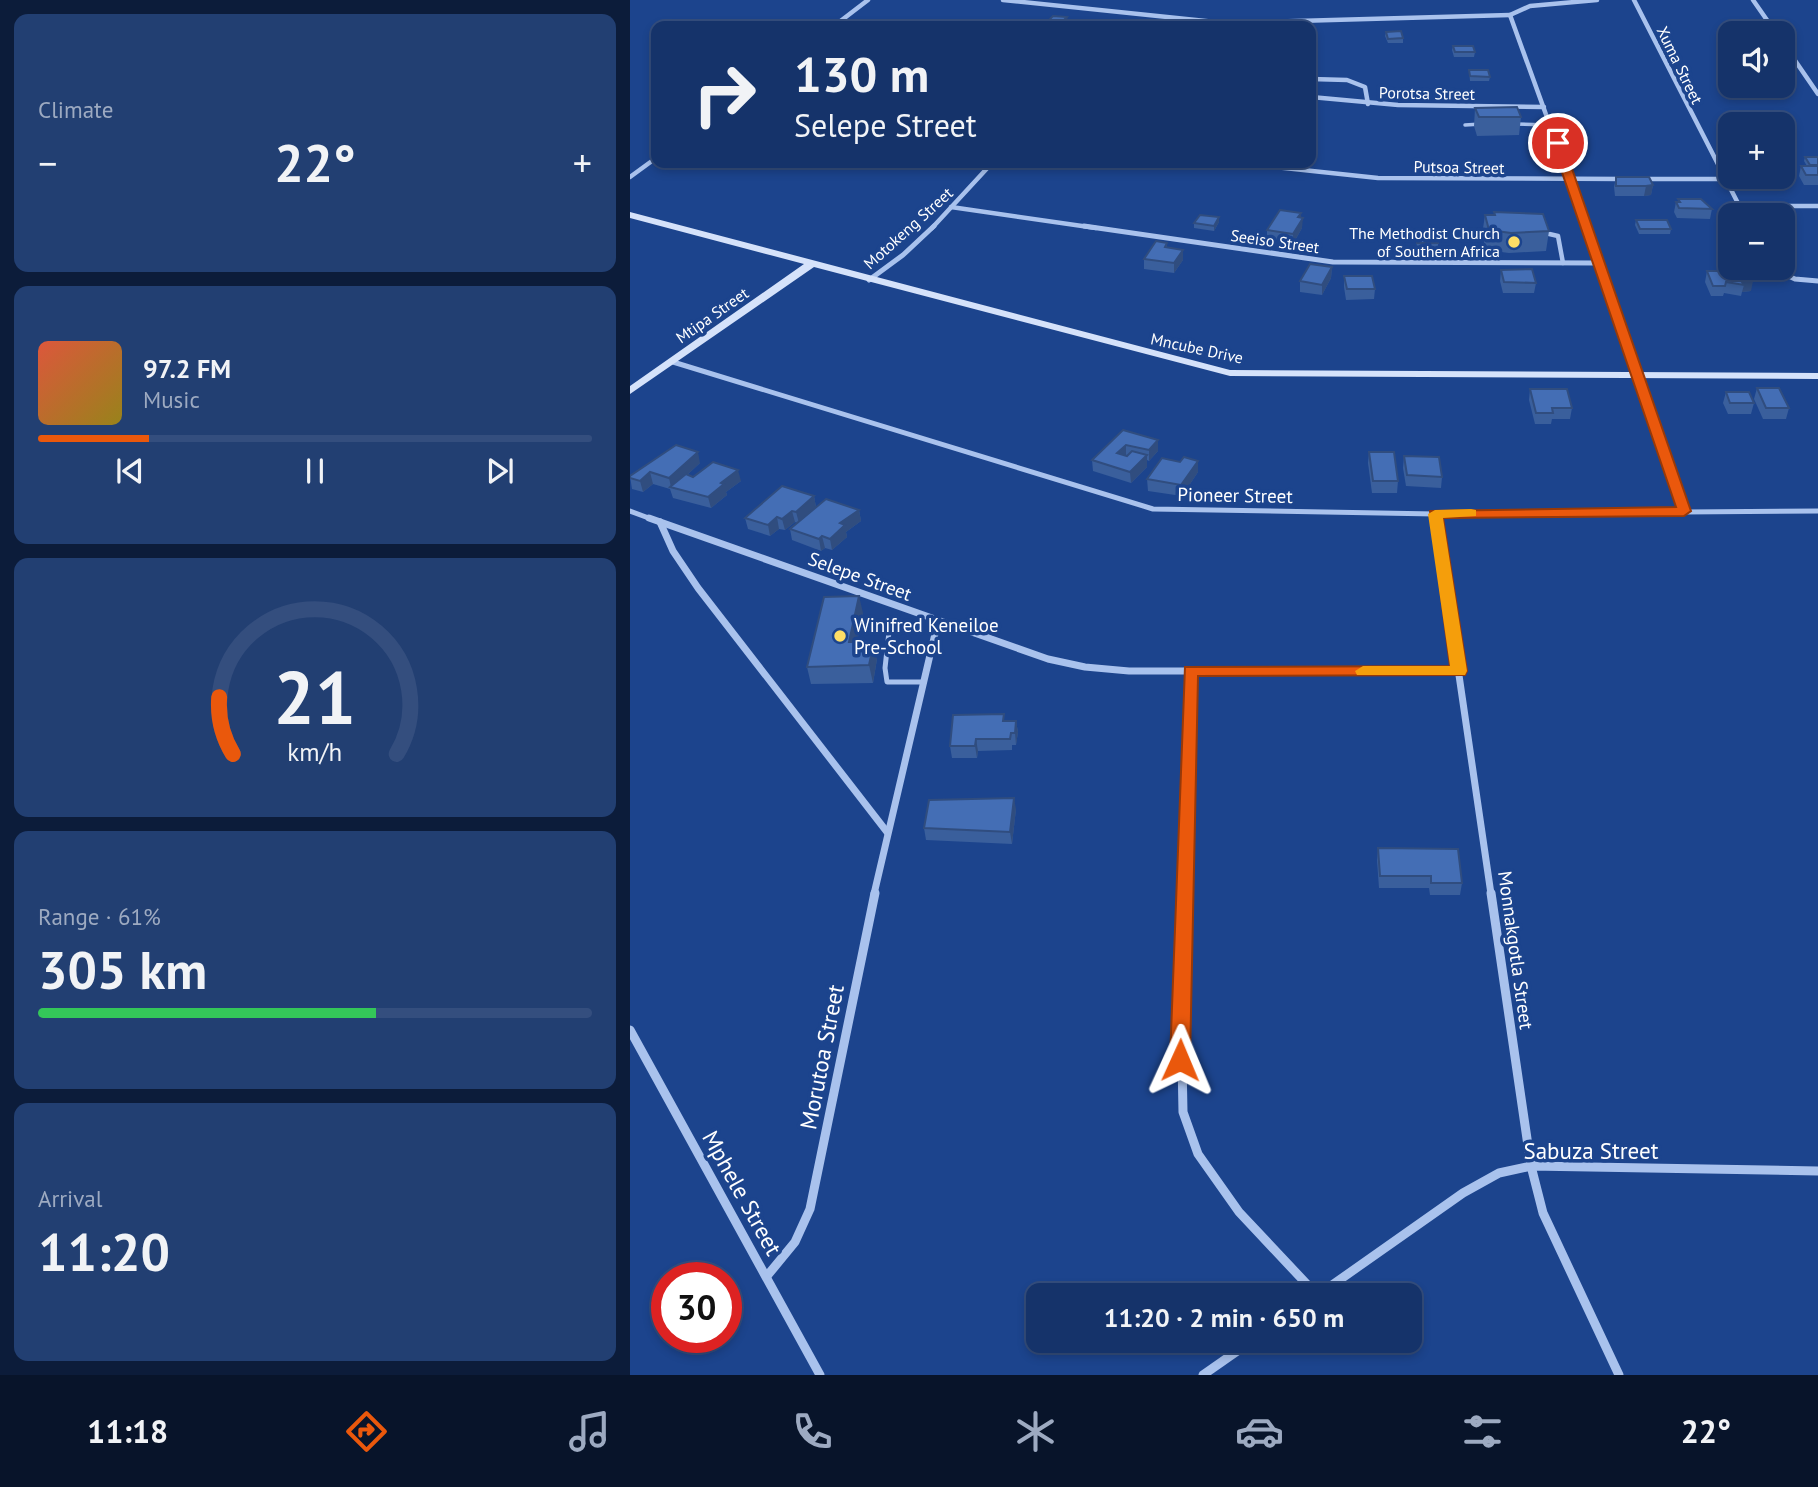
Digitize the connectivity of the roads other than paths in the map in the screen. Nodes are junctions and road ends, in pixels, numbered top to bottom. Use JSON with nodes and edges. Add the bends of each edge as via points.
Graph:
{"nodes":[{"id":1,"x":868,"y":0,"type":"edge"},
{"id":2,"x":1003,"y":0,"type":"edge"},
{"id":3,"x":1597,"y":0,"type":"edge"},
{"id":4,"x":1634,"y":0,"type":"edge"},
{"id":5,"x":1754,"y":0,"type":"edge"},
{"id":6,"x":1510,"y":15,"type":"junction"},
{"id":7,"x":841,"y":21,"type":"edge"},
{"id":8,"x":1206,"y":21,"type":"edge"},
{"id":9,"x":1296,"y":21,"type":"edge"},
{"id":10,"x":1768,"y":21,"type":"edge"},
{"id":11,"x":1795,"y":61,"type":"edge"},
{"id":12,"x":1316,"y":79,"type":"edge"},
{"id":13,"x":1811,"y":84,"type":"junction"},
{"id":14,"x":1818,"y":84,"type":"edge"},
{"id":15,"x":1818,"y":94,"type":"edge"},
{"id":16,"x":1316,"y":98,"type":"edge"},
{"id":17,"x":1368,"y":104,"type":"junction"},
{"id":18,"x":1544,"y":107,"type":"junction"},
{"id":19,"x":1490,"y":124,"type":"edge"},
{"id":20,"x":1503,"y":124,"type":"edge"},
{"id":21,"x":1465,"y":125,"type":"dead end"},
{"id":22,"x":1550,"y":125,"type":"junction"},
{"id":23,"x":651,"y":162,"type":"edge"},
{"id":24,"x":987,"y":168,"type":"edge"},
{"id":25,"x":1285,"y":168,"type":"edge"},
{"id":26,"x":1718,"y":169,"type":"edge"},
{"id":27,"x":630,"y":177,"type":"edge"},
{"id":28,"x":1572,"y":179,"type":"junction"},
{"id":29,"x":1627,"y":179,"type":"edge"},
{"id":30,"x":1640,"y":179,"type":"edge"},
{"id":31,"x":1718,"y":179,"type":"edge"},
{"id":32,"x":1795,"y":206,"type":"edge"},
{"id":33,"x":1818,"y":206,"type":"edge"},
{"id":34,"x":951,"y":207,"type":"junction"},
{"id":35,"x":630,"y":215,"type":"edge"},
{"id":36,"x":1545,"y":233,"type":"edge"},
{"id":37,"x":1563,"y":263,"type":"junction"},
{"id":38,"x":1598,"y":263,"type":"junction"},
{"id":39,"x":811,"y":264,"type":"junction"},
{"id":40,"x":1795,"y":279,"type":"edge"},
{"id":41,"x":868,"y":280,"type":"junction"},
{"id":42,"x":1817,"y":281,"type":"edge"},
{"id":43,"x":673,"y":362,"type":"junction"},
{"id":44,"x":1635,"y":375,"type":"junction"},
{"id":45,"x":1818,"y":376,"type":"edge"},
{"id":46,"x":630,"y":391,"type":"edge"},
{"id":47,"x":630,"y":511,"type":"edge"},
{"id":48,"x":1684,"y":511,"type":"junction"},
{"id":49,"x":1818,"y":512,"type":"edge"},
{"id":50,"x":1435,"y":514,"type":"junction"},
{"id":51,"x":660,"y":522,"type":"junction"},
{"id":52,"x":938,"y":621,"type":"junction"},
{"id":53,"x":889,"y":632,"type":"dead end"},
{"id":54,"x":1190,"y":670,"type":"junction"},
{"id":55,"x":1459,"y":671,"type":"junction"},
{"id":56,"x":923,"y":682,"type":"junction"},
{"id":57,"x":887,"y":832,"type":"junction"},
{"id":58,"x":630,"y":1030,"type":"edge"},
{"id":59,"x":1531,"y":1166,"type":"junction"},
{"id":60,"x":1818,"y":1171,"type":"edge"},
{"id":61,"x":767,"y":1276,"type":"junction"},
{"id":62,"x":1306,"y":1283,"type":"edge"},
{"id":63,"x":1334,"y":1283,"type":"edge"},
{"id":64,"x":1234,"y":1353,"type":"edge"},
{"id":65,"x":820,"y":1375,"type":"edge"},
{"id":66,"x":1203,"y":1375,"type":"edge"},
{"id":67,"x":1619,"y":1375,"type":"edge"}],
"edges":[{"from":1,"to":7,"type":"street"},
{"from":2,"to":8,"type":"street"},
{"from":3,"to":6,"type":"street","via":[[1530,6]]},
{"from":4,"to":26,"type":"street","name":"Xuma Street"},
{"from":5,"to":10,"type":"street"},
{"from":6,"to":9,"type":"street"},
{"from":6,"to":18,"type":"street"},
{"from":11,"to":13,"type":"street"},
{"from":12,"to":17,"type":"street","via":[[1356,82],[1365,87]]},
{"from":13,"to":14,"type":"street"},
{"from":13,"to":15,"type":"street"},
{"from":16,"to":17,"type":"street","name":"Porotsa Street"},
{"from":17,"to":18,"type":"street","name":"Porotsa Street"},
{"from":18,"to":22,"type":"street"},
{"from":19,"to":21,"type":"lane"},
{"from":20,"to":22,"type":"lane"},
{"from":22,"to":28,"type":"street"},
{"from":23,"to":27,"type":"street"},
{"from":24,"to":34,"type":"street","name":"Motokeng Street"},
{"from":25,"to":28,"type":"street","name":"Putsoa Street","via":[[1378,178]]},
{"from":28,"to":29,"type":"street","name":"Putsoa Street"},
{"from":28,"to":38,"type":"street"},
{"from":30,"to":31,"type":"street"},
{"from":32,"to":33,"type":"street"},
{"from":34,"to":37,"type":"street","name":"Seeiso Street","via":[[1333,262]]},
{"from":34,"to":41,"type":"street","name":"Motokeng Street"},
{"from":35,"to":39,"type":"street","name":"Mncube Drive"},
{"from":36,"to":37,"type":"lane","via":[[1558,236]]},
{"from":37,"to":38,"type":"street","name":"Seeiso Street"},
{"from":38,"to":44,"type":"street"},
{"from":39,"to":41,"type":"street","name":"Mncube Drive"},
{"from":39,"to":43,"type":"street","name":"Mtipa Street"},
{"from":40,"to":42,"type":"street"},
{"from":41,"to":44,"type":"street","name":"Mncube Drive","via":[[1230,373]]},
{"from":43,"to":46,"type":"street","name":"Mtipa Street"},
{"from":43,"to":50,"type":"street","name":"Pioneer Street","via":[[1153,509]]},
{"from":44,"to":45,"type":"street","name":"Mncube Drive"},
{"from":44,"to":48,"type":"street"},
{"from":47,"to":51,"type":"street","name":"Selepe Street"},
{"from":48,"to":49,"type":"street","name":"Pioneer Street"},
{"from":48,"to":50,"type":"street","name":"Pioneer Street"},
{"from":50,"to":55,"type":"street","name":"Monnakgotla Street"},
{"from":51,"to":52,"type":"street","name":"Selepe Street"},
{"from":51,"to":57,"type":"street","via":[[698,588]]},
{"from":52,"to":54,"type":"street","name":"Selepe Street","via":[[1085,667]]},
{"from":52,"to":56,"type":"street","name":"Morutoa Street"},
{"from":53,"to":56,"type":"lane","via":[[887,682]]},
{"from":54,"to":55,"type":"street","name":"Selepe Street"},
{"from":54,"to":62,"type":"street","via":[[1183,1112],[1198,1154],[1239,1212]]},
{"from":55,"to":59,"type":"street","name":"Monnakgotla Street"},
{"from":56,"to":57,"type":"street","name":"Morutoa Street"},
{"from":57,"to":61,"type":"street","name":"Morutoa Street","via":[[810,1209],[795,1242]]},
{"from":58,"to":61,"type":"street","name":"Mphele Street"},
{"from":59,"to":60,"type":"street","name":"Sabuza Street"},
{"from":59,"to":63,"type":"street","name":"Sabuza Street","via":[[1499,1173],[1463,1193]]},
{"from":59,"to":67,"type":"street","name":"Monnakgotla Street","via":[[1543,1213]]},
{"from":61,"to":65,"type":"street","name":"Mphele Street"},
{"from":64,"to":66,"type":"street"}]}
